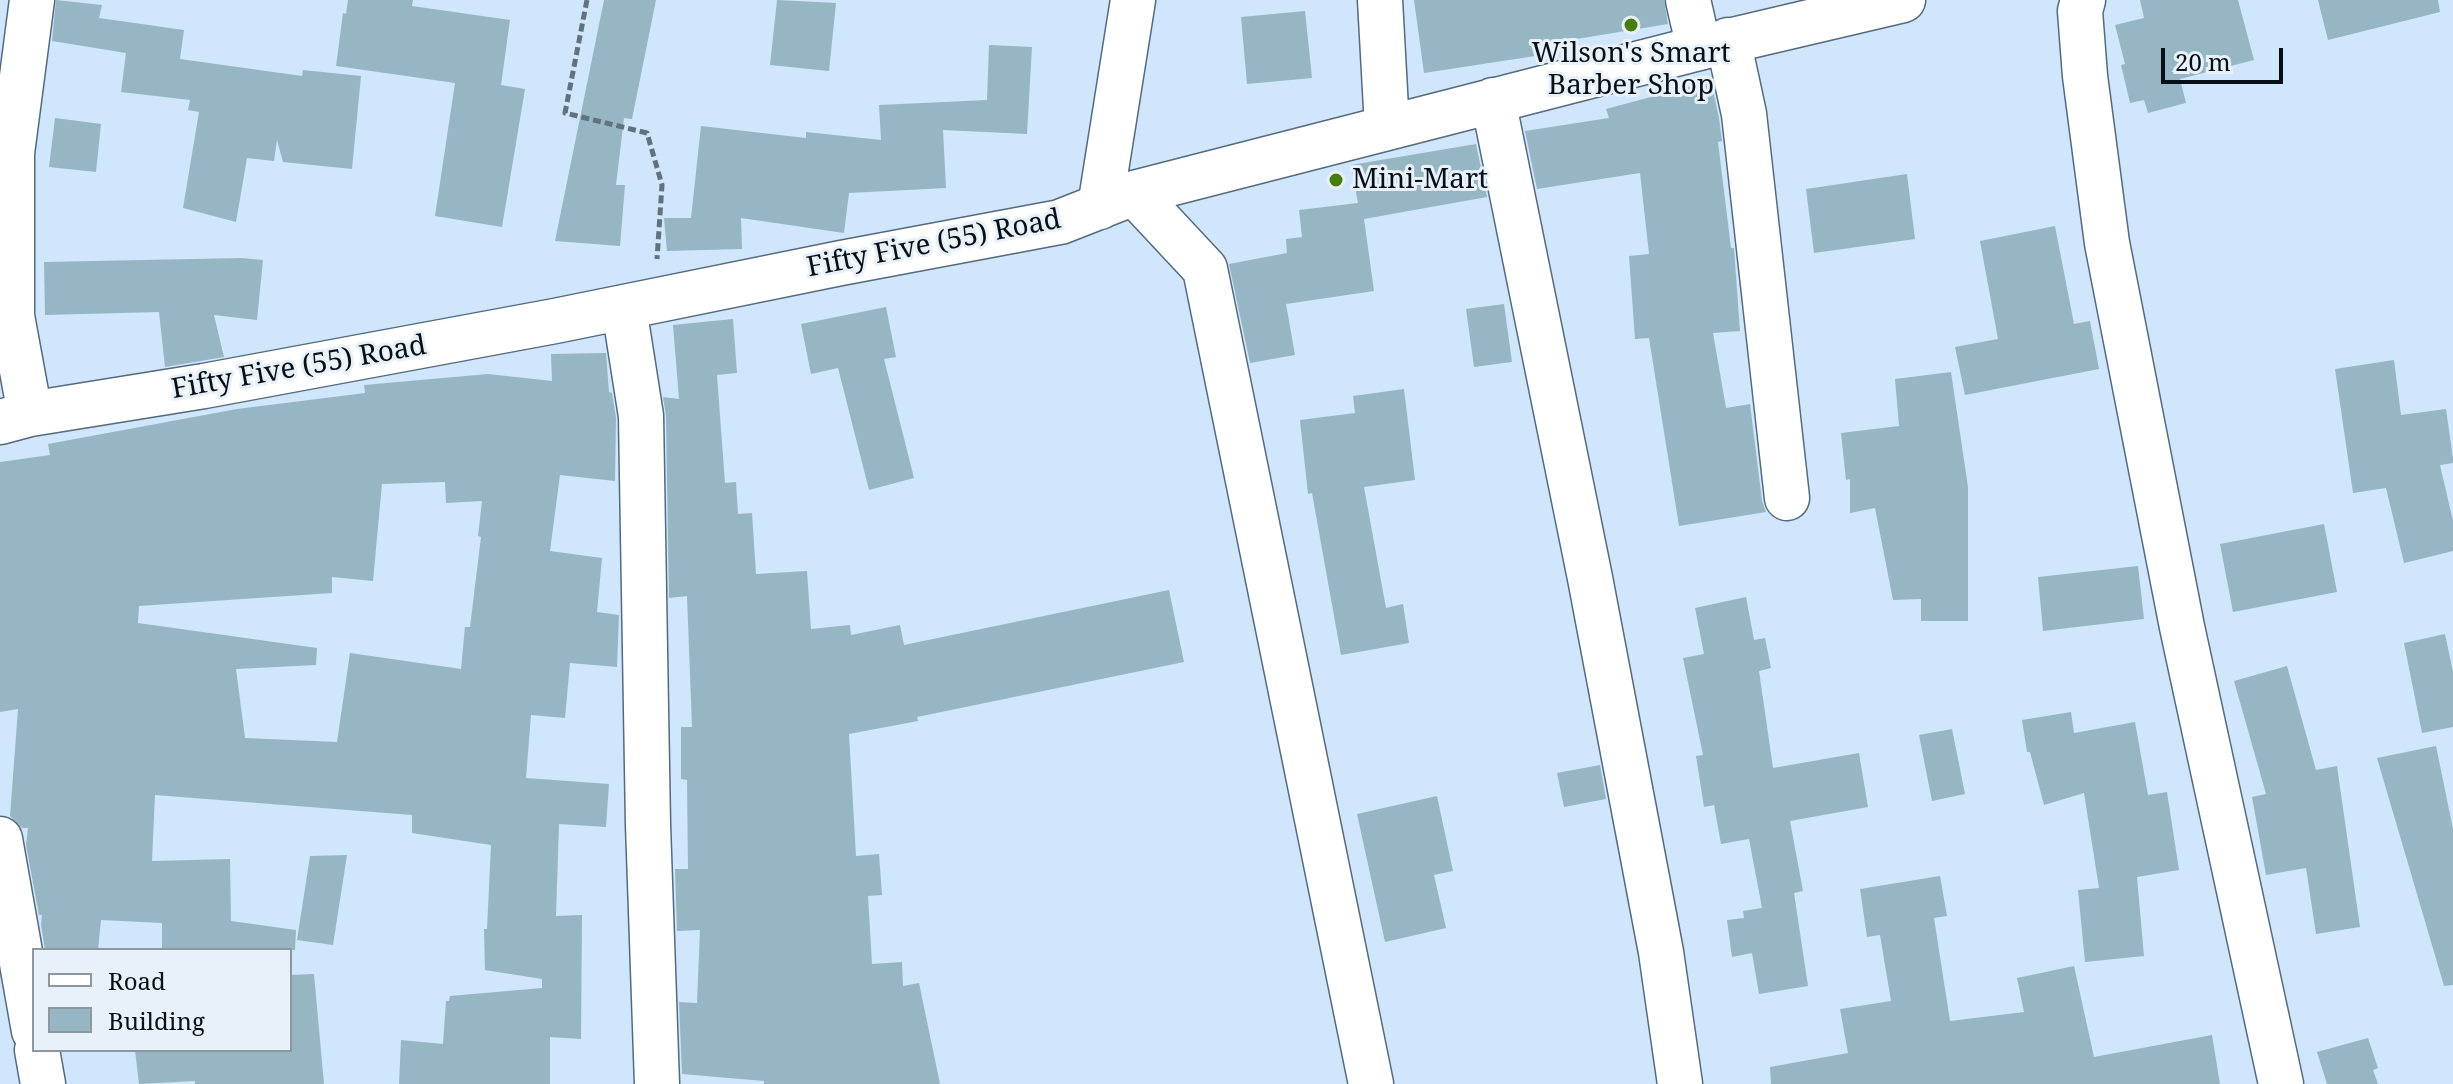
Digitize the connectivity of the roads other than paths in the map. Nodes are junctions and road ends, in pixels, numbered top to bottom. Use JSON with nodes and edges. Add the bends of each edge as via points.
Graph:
{"nodes":[{"id":1,"x":32,"y":0,"type":"edge"},
{"id":2,"x":1133,"y":0,"type":"edge"},
{"id":3,"x":1380,"y":0,"type":"edge"},
{"id":4,"x":1688,"y":0,"type":"edge"},
{"id":5,"x":1903,"y":0,"type":"edge"},
{"id":6,"x":2083,"y":0,"type":"edge"},
{"id":7,"x":1714,"y":44,"type":"junction"},
{"id":8,"x":1493,"y":100,"type":"junction"},
{"id":9,"x":1387,"y":127,"type":"junction"},
{"id":10,"x":1117,"y":200,"type":"junction"},
{"id":11,"x":639,"y":304,"type":"junction"},
{"id":12,"x":15,"y":418,"type":"edge"},
{"id":13,"x":1787,"y":498,"type":"dead end"},
{"id":14,"x":0,"y":839,"type":"edge"},
{"id":15,"x":32,"y":1020,"type":"edge"},
{"id":16,"x":37,"y":1052,"type":"edge"},
{"id":17,"x":43,"y":1084,"type":"edge"},
{"id":18,"x":657,"y":1084,"type":"edge"},
{"id":19,"x":1371,"y":1084,"type":"edge"},
{"id":20,"x":1680,"y":1084,"type":"edge"},
{"id":21,"x":2281,"y":1084,"type":"edge"}],
"edges":[{"from":1,"to":12,"type":"street","via":[[12,153]]},
{"from":2,"to":10,"type":"street"},
{"from":3,"to":9,"type":"street"},
{"from":4,"to":7,"type":"street"},
{"from":5,"to":7,"type":"street","name":"Fifty Five (55) Road"},
{"from":6,"to":21,"type":"street","via":[[2085,76],[2107,243],[2178,612]]},
{"from":7,"to":8,"type":"street","name":"Fifty Five (55) Road"},
{"from":7,"to":13,"type":"street","via":[[1748,145]]},
{"from":8,"to":9,"type":"street","name":"Fifty Five (55) Road"},
{"from":8,"to":20,"type":"street","via":[[1590,578],[1661,952]]},
{"from":9,"to":10,"type":"street","name":"Fifty Five (55) Road"},
{"from":10,"to":11,"type":"street","name":"Fifty Five (55) Road","via":[[1060,222]]},
{"from":10,"to":19,"type":"street","via":[[1205,269]]},
{"from":11,"to":12,"type":"street","name":"Fifty Five (55) Road"},
{"from":11,"to":18,"type":"street"},
{"from":14,"to":15,"type":"street"},
{"from":16,"to":17,"type":"street"}]}
